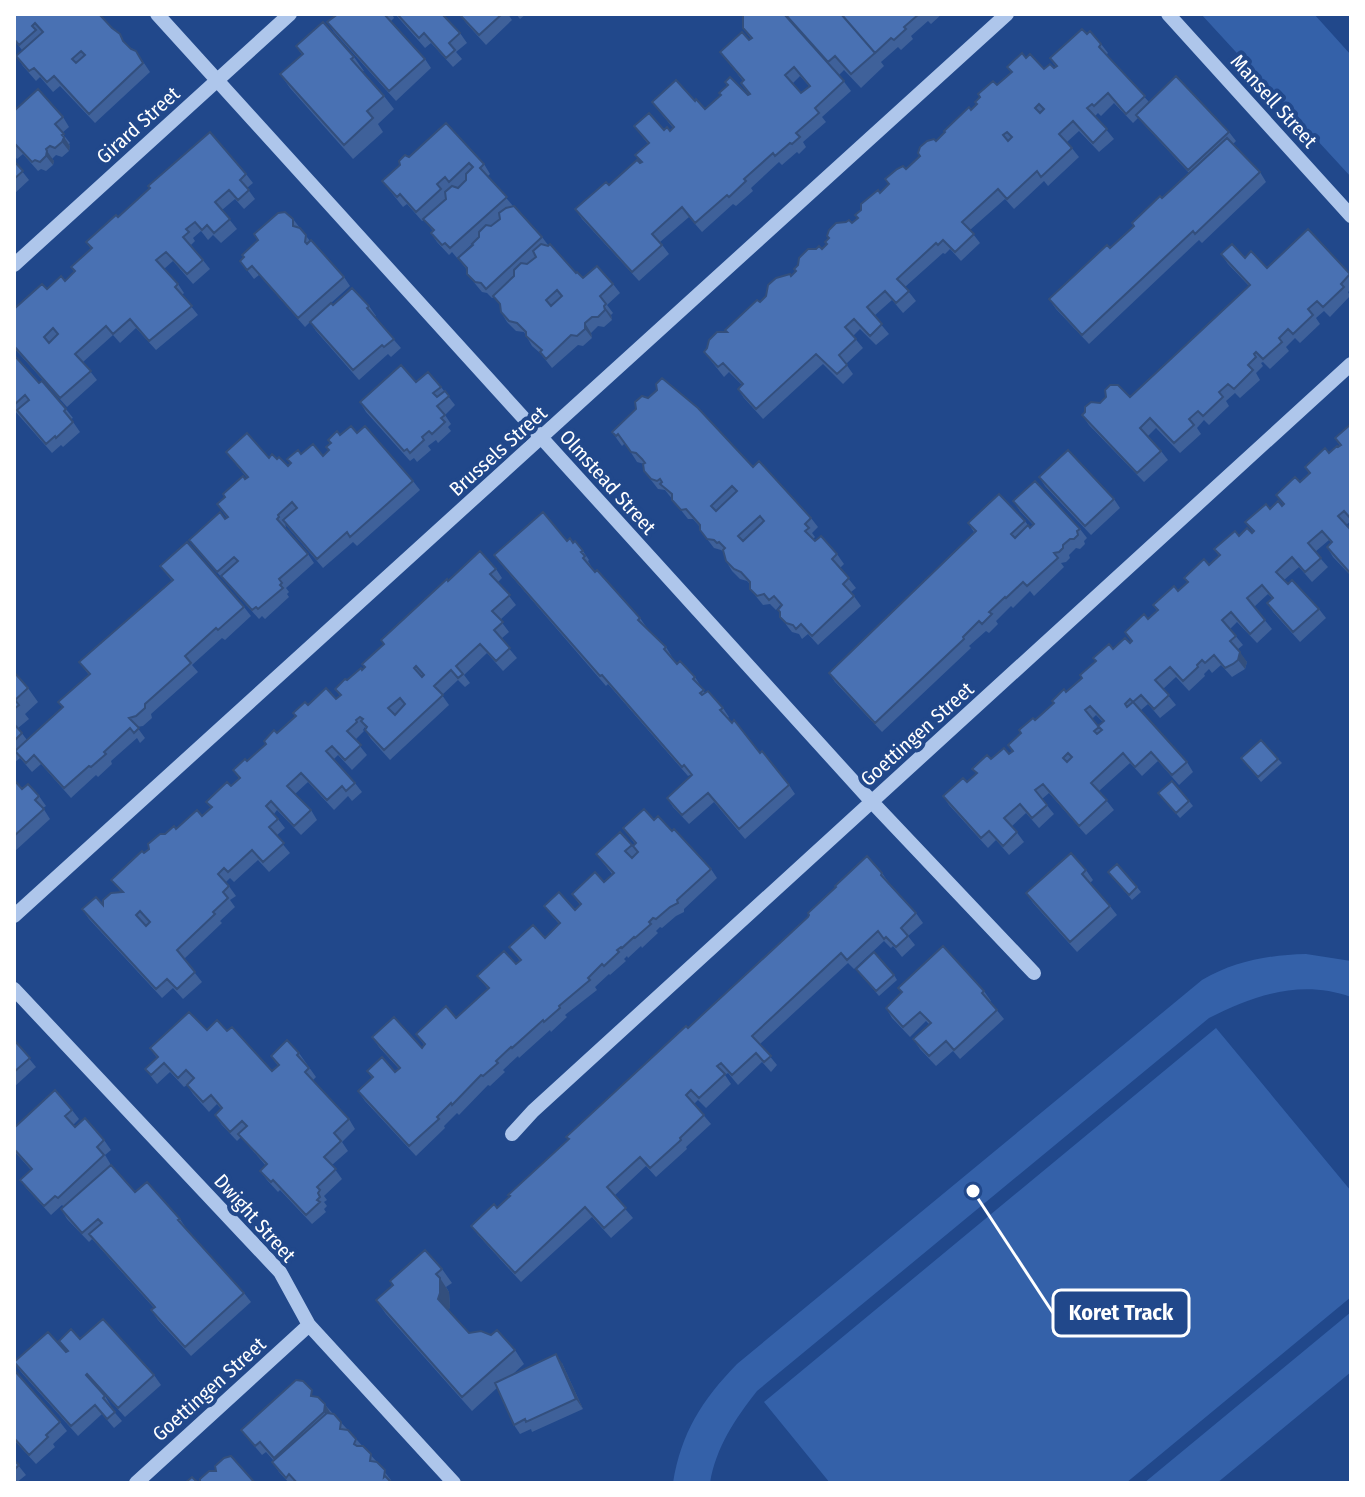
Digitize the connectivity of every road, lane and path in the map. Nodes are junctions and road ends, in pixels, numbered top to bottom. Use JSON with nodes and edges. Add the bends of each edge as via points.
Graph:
{"nodes":[{"id":1,"x":157,"y":14,"type":"edge"},
{"id":2,"x":290,"y":14,"type":"edge"},
{"id":3,"x":1007,"y":14,"type":"edge"},
{"id":4,"x":1168,"y":14,"type":"edge"},
{"id":5,"x":217,"y":80,"type":"junction"},
{"id":6,"x":1351,"y":216,"type":"edge"},
{"id":7,"x":14,"y":265,"type":"edge"},
{"id":8,"x":1351,"y":364,"type":"edge"},
{"id":9,"x":541,"y":439,"type":"junction"},
{"id":10,"x":872,"y":802,"type":"junction"},
{"id":11,"x":14,"y":916,"type":"edge"},
{"id":12,"x":1034,"y":973,"type":"dead end"},
{"id":13,"x":14,"y":989,"type":"edge"},
{"id":14,"x":512,"y":1134,"type":"dead end"},
{"id":15,"x":309,"y":1325,"type":"junction"},
{"id":16,"x":136,"y":1483,"type":"edge"},
{"id":17,"x":454,"y":1483,"type":"edge"}],
"edges":[{"from":1,"to":5,"type":"street","name":"Olmstead Street"},
{"from":2,"to":5,"type":"street","name":"Girard Street"},
{"from":3,"to":9,"type":"street","name":"Brussels Street"},
{"from":4,"to":6,"type":"street","name":"Mansell Street"},
{"from":5,"to":7,"type":"street","name":"Girard Street"},
{"from":5,"to":9,"type":"street","name":"Olmstead Street"},
{"from":8,"to":10,"type":"street","name":"Goettingen Street"},
{"from":9,"to":10,"type":"street","name":"Olmstead Street"},
{"from":9,"to":11,"type":"street","name":"Brussels Street"},
{"from":10,"to":12,"type":"street","name":"Olmstead Street"},
{"from":10,"to":14,"type":"street","name":"Goettingen Street"},
{"from":13,"to":15,"type":"street","name":"Dwight Street","via":[[280,1272]]},
{"from":15,"to":16,"type":"street","name":"Goettingen Street"},
{"from":15,"to":17,"type":"street","name":"Dwight Street"}]}
